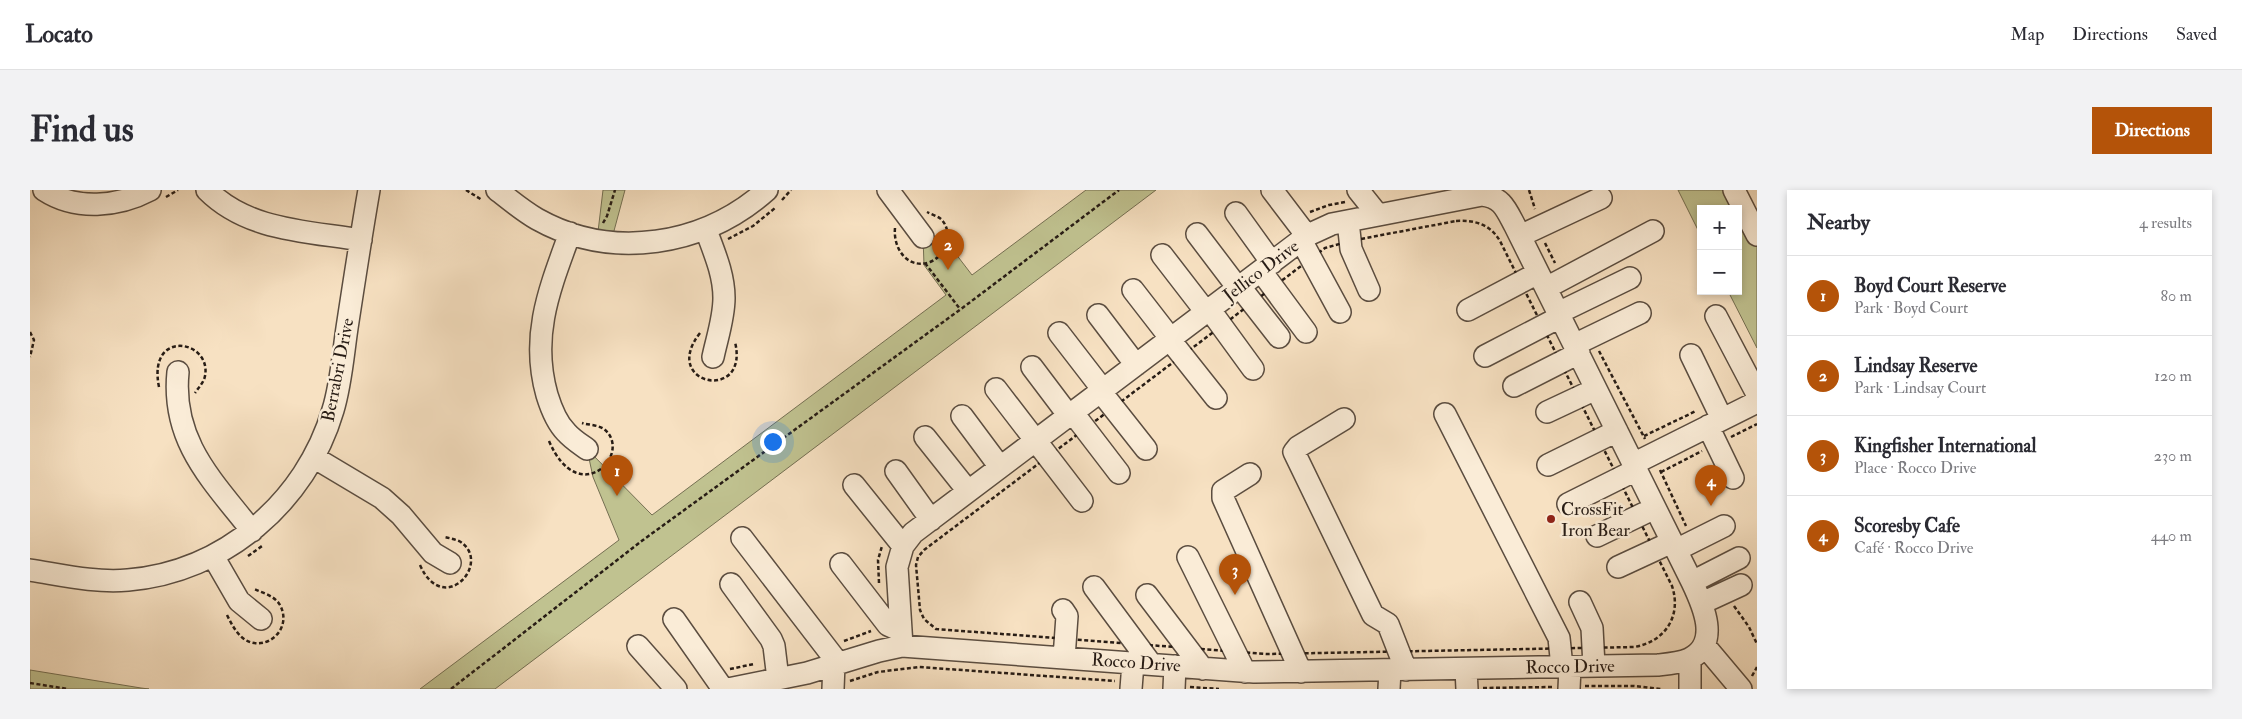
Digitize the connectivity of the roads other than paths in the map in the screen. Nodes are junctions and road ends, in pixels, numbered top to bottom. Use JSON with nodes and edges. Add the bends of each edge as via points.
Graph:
{"nodes":[{"id":1,"x":44,"y":190,"type":"edge"},
{"id":2,"x":150,"y":190,"type":"edge"},
{"id":3,"x":207,"y":190,"type":"edge"},
{"id":4,"x":369,"y":190,"type":"edge"},
{"id":5,"x":497,"y":190,"type":"edge"},
{"id":6,"x":767,"y":190,"type":"edge"},
{"id":7,"x":888,"y":190,"type":"edge"},
{"id":8,"x":1272,"y":190,"type":"edge"},
{"id":9,"x":1358,"y":190,"type":"edge"},
{"id":10,"x":1734,"y":190,"type":"edge"},
{"id":11,"x":1487,"y":193,"type":"edge"},
{"id":12,"x":1601,"y":198,"type":"dead end"},
{"id":13,"x":1236,"y":213,"type":"dead end"},
{"id":14,"x":1378,"y":215,"type":"junction"},
{"id":15,"x":1348,"y":221,"type":"junction"},
{"id":16,"x":706,"y":230,"type":"junction"},
{"id":17,"x":1653,"y":231,"type":"dead end"},
{"id":18,"x":570,"y":234,"type":"junction"},
{"id":19,"x":1197,"y":234,"type":"dead end"},
{"id":20,"x":1757,"y":235,"type":"edge"},
{"id":21,"x":923,"y":236,"type":"dead end"},
{"id":22,"x":1520,"y":236,"type":"junction"},
{"id":23,"x":1304,"y":238,"type":"junction"},
{"id":24,"x":361,"y":240,"type":"junction"},
{"id":25,"x":1162,"y":255,"type":"dead end"},
{"id":26,"x":1267,"y":267,"type":"junction"},
{"id":27,"x":1630,"y":278,"type":"dead end"},
{"id":28,"x":1542,"y":280,"type":"junction"},
{"id":29,"x":1239,"y":288,"type":"junction"},
{"id":30,"x":1133,"y":290,"type":"dead end"},
{"id":31,"x":1369,"y":290,"type":"dead end"},
{"id":32,"x":1468,"y":310,"type":"dead end"},
{"id":33,"x":1208,"y":311,"type":"junction"},
{"id":34,"x":1340,"y":312,"type":"dead end"},
{"id":35,"x":1640,"y":313,"type":"dead end"},
{"id":36,"x":1098,"y":315,"type":"dead end"},
{"id":37,"x":1559,"y":315,"type":"junction"},
{"id":38,"x":1716,"y":316,"type":"dead end"},
{"id":39,"x":1306,"y":332,"type":"dead end"},
{"id":40,"x":1059,"y":333,"type":"dead end"},
{"id":41,"x":1279,"y":337,"type":"dead end"},
{"id":42,"x":1170,"y":339,"type":"junction"},
{"id":43,"x":1576,"y":349,"type":"junction"},
{"id":44,"x":1690,"y":354,"type":"dead end"},
{"id":45,"x":1485,"y":356,"type":"dead end"},
{"id":46,"x":713,"y":357,"type":"dead end"},
{"id":47,"x":1136,"y":365,"type":"junction"},
{"id":48,"x":1032,"y":367,"type":"dead end"},
{"id":49,"x":1253,"y":369,"type":"dead end"},
{"id":50,"x":178,"y":372,"type":"dead end"},
{"id":51,"x":1514,"y":386,"type":"dead end"},
{"id":52,"x":996,"y":389,"type":"dead end"},
{"id":53,"x":1596,"y":389,"type":"junction"},
{"id":54,"x":1102,"y":391,"type":"junction"},
{"id":55,"x":1757,"y":394,"type":"edge"},
{"id":56,"x":1216,"y":398,"type":"dead end"},
{"id":57,"x":1757,"y":402,"type":"edge"},
{"id":58,"x":1547,"y":412,"type":"dead end"},
{"id":59,"x":1445,"y":414,"type":"dead end"},
{"id":60,"x":1071,"y":415,"type":"junction"},
{"id":61,"x":962,"y":416,"type":"dead end"},
{"id":62,"x":1344,"y":419,"type":"dead end"},
{"id":63,"x":1715,"y":423,"type":"junction"},
{"id":64,"x":1617,"y":431,"type":"junction"},
{"id":65,"x":925,"y":437,"type":"dead end"},
{"id":66,"x":1036,"y":441,"type":"junction"},
{"id":67,"x":587,"y":449,"type":"dead end"},
{"id":68,"x":1146,"y":449,"type":"dead end"},
{"id":69,"x":314,"y":458,"type":"junction"},
{"id":70,"x":1548,"y":465,"type":"dead end"},
{"id":71,"x":1635,"y":466,"type":"junction"},
{"id":72,"x":1000,"y":467,"type":"junction"},
{"id":73,"x":896,"y":471,"type":"dead end"},
{"id":74,"x":1119,"y":473,"type":"dead end"},
{"id":75,"x":1250,"y":474,"type":"dead end"},
{"id":76,"x":1734,"y":478,"type":"dead end"},
{"id":77,"x":854,"y":485,"type":"dead end"},
{"id":78,"x":968,"y":491,"type":"junction"},
{"id":79,"x":1082,"y":501,"type":"dead end"},
{"id":80,"x":1568,"y":504,"type":"dead end"},
{"id":81,"x":1656,"y":508,"type":"junction"},
{"id":82,"x":931,"y":520,"type":"junction"},
{"id":83,"x":1724,"y":526,"type":"dead end"},
{"id":84,"x":252,"y":531,"type":"junction"},
{"id":85,"x":1597,"y":536,"type":"dead end"},
{"id":86,"x":742,"y":538,"type":"dead end"},
{"id":87,"x":903,"y":546,"type":"junction"},
{"id":88,"x":1674,"y":546,"type":"junction"},
{"id":89,"x":212,"y":556,"type":"junction"},
{"id":90,"x":1188,"y":557,"type":"dead end"},
{"id":91,"x":1740,"y":558,"type":"dead end"},
{"id":92,"x":450,"y":563,"type":"dead end"},
{"id":93,"x":841,"y":564,"type":"dead end"},
{"id":94,"x":1618,"y":566,"type":"dead end"},
{"id":95,"x":30,"y":570,"type":"edge"},
{"id":96,"x":1692,"y":582,"type":"junction"},
{"id":97,"x":731,"y":584,"type":"dead end"},
{"id":98,"x":1741,"y":585,"type":"dead end"},
{"id":99,"x":1094,"y":587,"type":"dead end"},
{"id":100,"x":1147,"y":595,"type":"dead end"},
{"id":101,"x":1580,"y":602,"type":"dead end"},
{"id":102,"x":1702,"y":603,"type":"junction"},
{"id":103,"x":1063,"y":610,"type":"dead end"},
{"id":104,"x":260,"y":618,"type":"dead end"},
{"id":105,"x":674,"y":619,"type":"dead end"},
{"id":106,"x":901,"y":639,"type":"junction"},
{"id":107,"x":638,"y":646,"type":"dead end"},
{"id":108,"x":1697,"y":652,"type":"junction"},
{"id":109,"x":1064,"y":658,"type":"junction"},
{"id":110,"x":836,"y":663,"type":"junction"},
{"id":111,"x":1594,"y":666,"type":"junction"},
{"id":112,"x":1566,"y":667,"type":"junction"},
{"id":113,"x":1203,"y":668,"type":"junction"},
{"id":114,"x":1246,"y":672,"type":"junction"},
{"id":115,"x":1301,"y":672,"type":"junction"},
{"id":116,"x":1137,"y":675,"type":"edge"},
{"id":117,"x":1395,"y":676,"type":"edge"},
{"id":118,"x":1467,"y":679,"type":"edge"},
{"id":119,"x":1174,"y":680,"type":"edge"},
{"id":120,"x":769,"y":683,"type":"edge"},
{"id":121,"x":833,"y":688,"type":"edge"},
{"id":122,"x":676,"y":689,"type":"edge"},
{"id":123,"x":723,"y":689,"type":"edge"},
{"id":124,"x":728,"y":689,"type":"edge"},
{"id":125,"x":1569,"y":689,"type":"edge"},
{"id":126,"x":1690,"y":689,"type":"edge"},
{"id":127,"x":1741,"y":689,"type":"edge"}],
"edges":[{"from":1,"to":2,"type":"street","via":[[69,200],[97,204],[125,201]]},
{"from":3,"to":24,"type":"street","via":[[226,207],[255,221]]},
{"from":4,"to":24,"type":"street","name":"Berrabri Drive"},
{"from":5,"to":18,"type":"street","via":[[536,218]]},
{"from":6,"to":16,"type":"street","via":[[739,212]]},
{"from":7,"to":21,"type":"street"},
{"from":8,"to":23,"type":"street"},
{"from":9,"to":14,"type":"street"},
{"from":10,"to":20,"type":"street"},
{"from":11,"to":14,"type":"street","name":"Jellico Drive"},
{"from":11,"to":22,"type":"street","name":"Jellico Drive","via":[[1506,210]]},
{"from":12,"to":22,"type":"street"},
{"from":13,"to":26,"type":"street"},
{"from":14,"to":15,"type":"street","name":"Jellico Drive"},
{"from":15,"to":23,"type":"street","name":"Jellico Drive"},
{"from":15,"to":31,"type":"street","via":[[1351,249]]},
{"from":16,"to":18,"type":"street","via":[[675,239],[635,243],[607,242]]},
{"from":16,"to":46,"type":"street","via":[[721,271],[724,290]]},
{"from":17,"to":28,"type":"street"},
{"from":18,"to":67,"type":"street","via":[[544,309],[540,336],[542,366],[547,394],[558,422]]},
{"from":19,"to":29,"type":"street"},
{"from":22,"to":28,"type":"street","name":"Jellico Drive"},
{"from":23,"to":26,"type":"street","name":"Jellico Drive"},
{"from":23,"to":34,"type":"street"},
{"from":24,"to":69,"type":"street","name":"Berrabri Drive","via":[[338,393]]},
{"from":25,"to":33,"type":"street"},
{"from":26,"to":29,"type":"street","name":"Jellico Drive"},
{"from":26,"to":39,"type":"street"},
{"from":27,"to":37,"type":"street"},
{"from":28,"to":32,"type":"street"},
{"from":28,"to":37,"type":"street","name":"Jellico Drive"},
{"from":29,"to":33,"type":"street","name":"Jellico Drive"},
{"from":29,"to":41,"type":"street"},
{"from":30,"to":42,"type":"street"},
{"from":33,"to":42,"type":"street","name":"Jellico Drive"},
{"from":33,"to":49,"type":"street"},
{"from":35,"to":43,"type":"street"},
{"from":36,"to":47,"type":"street"},
{"from":37,"to":43,"type":"street","name":"Jellico Drive"},
{"from":37,"to":45,"type":"street"},
{"from":38,"to":55,"type":"street"},
{"from":40,"to":54,"type":"street"},
{"from":42,"to":47,"type":"street","name":"Jellico Drive"},
{"from":42,"to":56,"type":"street"},
{"from":43,"to":51,"type":"street"},
{"from":43,"to":53,"type":"street","name":"Jellico Drive"},
{"from":44,"to":63,"type":"street"},
{"from":47,"to":54,"type":"street","name":"Jellico Drive"},
{"from":48,"to":60,"type":"street"},
{"from":50,"to":84,"type":"street","via":[[178,410],[193,451],[208,476]]},
{"from":52,"to":66,"type":"street"},
{"from":53,"to":58,"type":"street"},
{"from":53,"to":64,"type":"street","name":"Jellico Drive"},
{"from":54,"to":60,"type":"street","name":"Jellico Drive"},
{"from":54,"to":68,"type":"street"},
{"from":57,"to":63,"type":"street"},
{"from":59,"to":112,"type":"street","via":[[1560,638]]},
{"from":60,"to":66,"type":"street","name":"Jellico Drive"},
{"from":60,"to":74,"type":"street"},
{"from":61,"to":72,"type":"street"},
{"from":62,"to":117,"type":"street","via":[[1294,452],[1373,614],[1388,624]]},
{"from":63,"to":71,"type":"street"},
{"from":63,"to":76,"type":"street"},
{"from":64,"to":70,"type":"street"},
{"from":64,"to":71,"type":"street","name":"Jellico Drive"},
{"from":65,"to":78,"type":"street"},
{"from":66,"to":72,"type":"street","name":"Jellico Drive"},
{"from":66,"to":79,"type":"street"},
{"from":69,"to":84,"type":"street","name":"Berrabri Drive","via":[[283,502]]},
{"from":69,"to":92,"type":"street","via":[[375,492],[401,515],[433,553]]},
{"from":71,"to":80,"type":"street"},
{"from":71,"to":81,"type":"street"},
{"from":72,"to":78,"type":"street","name":"Jellico Drive"},
{"from":73,"to":82,"type":"street"},
{"from":75,"to":115,"type":"street","via":[[1223,491],[1223,498]]},
{"from":77,"to":87,"type":"street"},
{"from":78,"to":82,"type":"street","name":"Jellico Drive"},
{"from":81,"to":85,"type":"street"},
{"from":81,"to":88,"type":"street"},
{"from":82,"to":87,"type":"street","name":"Jellico Drive"},
{"from":83,"to":88,"type":"street"},
{"from":84,"to":89,"type":"street","name":"Berrabri Drive"},
{"from":86,"to":110,"type":"street"},
{"from":87,"to":106,"type":"street","via":[[897,567]]},
{"from":88,"to":94,"type":"street"},
{"from":88,"to":96,"type":"street"},
{"from":89,"to":95,"type":"street","name":"Berrabri Drive","via":[[164,574],[126,580]]},
{"from":89,"to":104,"type":"street","via":[[239,601]]},
{"from":90,"to":114,"type":"street"},
{"from":91,"to":96,"type":"street"},
{"from":93,"to":106,"type":"street"},
{"from":96,"to":102,"type":"street"},
{"from":97,"to":120,"type":"street","via":[[774,646]]},
{"from":98,"to":102,"type":"street"},
{"from":99,"to":116,"type":"street"},
{"from":100,"to":113,"type":"street"},
{"from":101,"to":111,"type":"street","via":[[1592,628]]},
{"from":102,"to":108,"type":"street","via":[[1707,622]]},
{"from":103,"to":109,"type":"street","via":[[1067,620]]},
{"from":105,"to":123,"type":"street"},
{"from":106,"to":109,"type":"street","name":"Rocco Drive"},
{"from":106,"to":110,"type":"street","name":"Rocco Drive"},
{"from":107,"to":122,"type":"street"},
{"from":108,"to":111,"type":"street","name":"Rocco Drive","via":[[1658,665]]},
{"from":108,"to":126,"type":"street"},
{"from":108,"to":127,"type":"street"},
{"from":109,"to":116,"type":"street","name":"Rocco Drive"},
{"from":110,"to":120,"type":"street","name":"Rocco Drive"},
{"from":110,"to":121,"type":"street"},
{"from":111,"to":112,"type":"street","name":"Rocco Drive"},
{"from":112,"to":118,"type":"street","name":"Rocco Drive"},
{"from":112,"to":125,"type":"street"},
{"from":113,"to":114,"type":"street","name":"Rocco Drive"},
{"from":113,"to":119,"type":"street","name":"Rocco Drive"},
{"from":114,"to":115,"type":"street","name":"Rocco Drive"},
{"from":115,"to":117,"type":"street","name":"Rocco Drive"},
{"from":116,"to":119,"type":"street","name":"Rocco Drive"},
{"from":117,"to":118,"type":"street","name":"Rocco Drive"},
{"from":120,"to":124,"type":"street","name":"Rocco Drive"}]}
